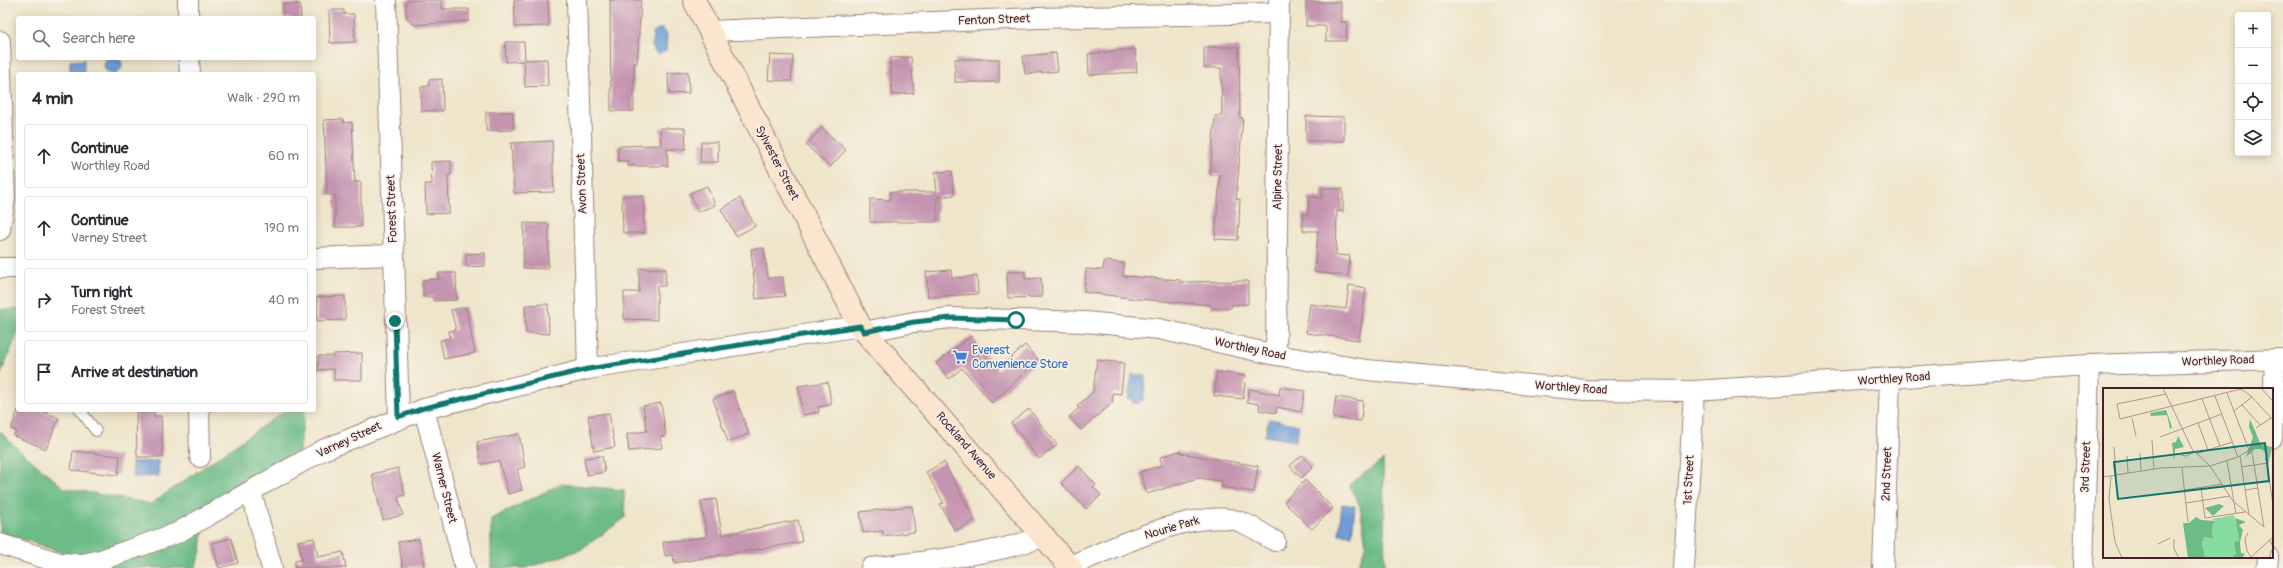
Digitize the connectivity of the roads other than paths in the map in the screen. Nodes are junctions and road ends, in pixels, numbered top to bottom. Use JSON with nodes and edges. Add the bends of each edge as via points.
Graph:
{"nodes":[{"id":1,"x":188,"y":0,"type":"edge"},
{"id":2,"x":386,"y":0,"type":"edge"},
{"id":3,"x":577,"y":0,"type":"edge"},
{"id":4,"x":694,"y":0,"type":"edge"},
{"id":5,"x":1279,"y":6,"type":"edge"},
{"id":6,"x":1038,"y":9,"type":"edge"},
{"id":7,"x":188,"y":16,"type":"edge"},
{"id":8,"x":709,"y":31,"type":"junction"},
{"id":9,"x":0,"y":41,"type":"edge"},
{"id":10,"x":0,"y":56,"type":"edge"},
{"id":11,"x":189,"y":60,"type":"edge"},
{"id":12,"x":190,"y":72,"type":"edge"},
{"id":13,"x":0,"y":230,"type":"edge"},
{"id":14,"x":394,"y":255,"type":"junction"},
{"id":15,"x":316,"y":258,"type":"edge"},
{"id":16,"x":0,"y":268,"type":"edge"},
{"id":17,"x":16,"y":268,"type":"edge"},
{"id":18,"x":862,"y":329,"type":"junction"},
{"id":19,"x":1276,"y":354,"type":"junction"},
{"id":20,"x":2279,"y":359,"type":"edge"},
{"id":21,"x":2089,"y":365,"type":"junction"},
{"id":22,"x":588,"y":369,"type":"junction"},
{"id":23,"x":1890,"y":380,"type":"junction"},
{"id":24,"x":1694,"y":391,"type":"junction"},
{"id":25,"x":424,"y":408,"type":"junction"},
{"id":26,"x":82,"y":412,"type":"edge"},
{"id":27,"x":199,"y":412,"type":"edge"},
{"id":28,"x":398,"y":417,"type":"junction"},
{"id":29,"x":2273,"y":427,"type":"edge"},
{"id":30,"x":96,"y":431,"type":"dead end"},
{"id":31,"x":200,"y":457,"type":"dead end"},
{"id":32,"x":251,"y":492,"type":"junction"},
{"id":33,"x":1045,"y":536,"type":"junction"},
{"id":34,"x":1275,"y":541,"type":"dead end"},
{"id":35,"x":0,"y":544,"type":"edge"},
{"id":36,"x":2268,"y":558,"type":"edge"},
{"id":37,"x":60,"y":565,"type":"edge"},
{"id":38,"x":1070,"y":567,"type":"edge"},
{"id":39,"x":272,"y":568,"type":"edge"},
{"id":40,"x":465,"y":568,"type":"edge"},
{"id":41,"x":872,"y":568,"type":"edge"},
{"id":42,"x":1684,"y":568,"type":"edge"},
{"id":43,"x":1883,"y":568,"type":"edge"},
{"id":44,"x":2083,"y":568,"type":"edge"},
{"id":45,"x":2267,"y":568,"type":"edge"}],
"edges":[{"from":1,"to":7,"type":"street"},
{"from":2,"to":14,"type":"street","name":"Forest Street"},
{"from":3,"to":22,"type":"street","name":"Avon Street"},
{"from":4,"to":8,"type":"street","name":"Sylvester Street"},
{"from":5,"to":6,"type":"street","name":"Fenton Street"},
{"from":5,"to":19,"type":"street","name":"Alpine Street"},
{"from":6,"to":8,"type":"street","name":"Fenton Street"},
{"from":8,"to":18,"type":"street","name":"Sylvester Street"},
{"from":9,"to":10,"type":"street"},
{"from":10,"to":13,"type":"street","via":[[5,198]]},
{"from":11,"to":12,"type":"street"},
{"from":14,"to":15,"type":"street"},
{"from":14,"to":28,"type":"street","name":"Forest Street"},
{"from":16,"to":17,"type":"street"},
{"from":18,"to":19,"type":"street","name":"Worthley Road","via":[[951,318],[1085,322],[1159,329]]},
{"from":18,"to":22,"type":"street","name":"Varney Street"},
{"from":18,"to":33,"type":"street","name":"Rockland Avenue"},
{"from":19,"to":24,"type":"street","name":"Worthley Road","via":[[1367,370],[1585,390]]},
{"from":20,"to":21,"type":"street","name":"Worthley Road"},
{"from":20,"to":29,"type":"street"},
{"from":21,"to":23,"type":"street","name":"Worthley Road"},
{"from":21,"to":44,"type":"street","name":"3rd Street"},
{"from":22,"to":25,"type":"street","name":"Varney Street"},
{"from":23,"to":24,"type":"street","name":"Worthley Road"},
{"from":23,"to":43,"type":"street","name":"2nd Street"},
{"from":24,"to":42,"type":"street","name":"1st Street"},
{"from":25,"to":28,"type":"street","name":"Varney Street"},
{"from":25,"to":40,"type":"street","name":"Warner Street"},
{"from":26,"to":30,"type":"lane"},
{"from":27,"to":31,"type":"street"},
{"from":28,"to":32,"type":"street","name":"Varney Street","via":[[323,450]]},
{"from":32,"to":37,"type":"street","name":"Varney Street","via":[[170,535],[101,560]]},
{"from":32,"to":39,"type":"street"},
{"from":33,"to":38,"type":"street","name":"Rockland Avenue"},
{"from":33,"to":41,"type":"street","via":[[1023,544]]},
{"from":34,"to":38,"type":"street","name":"Nourie Park","via":[[1242,522],[1218,518],[1198,519],[1121,544]]},
{"from":35,"to":37,"type":"street","name":"Varney Street"},
{"from":36,"to":45,"type":"street"}]}
